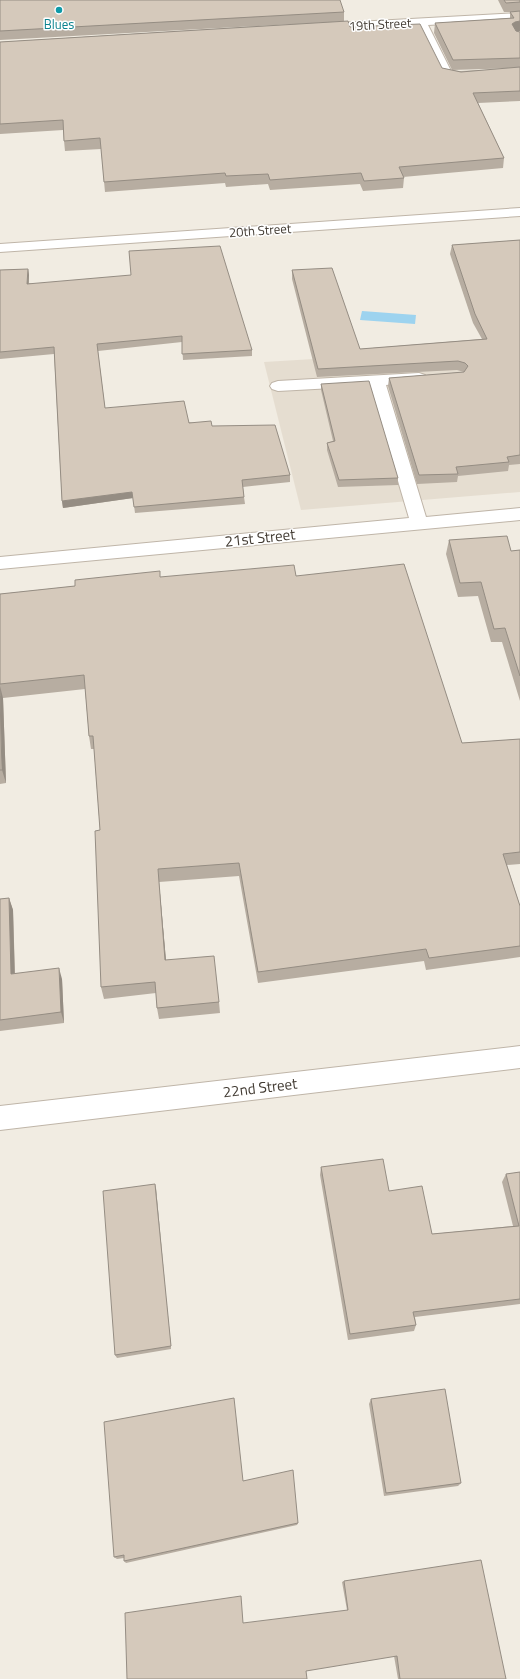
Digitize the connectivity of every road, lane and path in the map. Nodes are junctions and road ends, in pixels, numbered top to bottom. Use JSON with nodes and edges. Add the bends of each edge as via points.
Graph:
{"nodes":[{"id":1,"x":520,"y":16,"type":"edge"},
{"id":2,"x":421,"y":21,"type":"junction"},
{"id":3,"x":310,"y":28,"type":"edge"},
{"id":4,"x":520,"y":73,"type":"edge"},
{"id":5,"x":520,"y":212,"type":"edge"},
{"id":6,"x":0,"y":248,"type":"edge"},
{"id":7,"x":435,"y":377,"type":"edge"},
{"id":8,"x":376,"y":380,"type":"junction"},
{"id":9,"x":278,"y":386,"type":"dead end"},
{"id":10,"x":520,"y":514,"type":"edge"},
{"id":11,"x":419,"y":522,"type":"junction"},
{"id":12,"x":0,"y":563,"type":"edge"},
{"id":13,"x":520,"y":1057,"type":"edge"},
{"id":14,"x":0,"y":1118,"type":"edge"}],
"edges":[{"from":1,"to":2,"type":"street","name":"19th Street"},
{"from":2,"to":3,"type":"street","name":"19th Street"},
{"from":2,"to":4,"type":"street","via":[[446,74],[460,76]]},
{"from":5,"to":6,"type":"street","name":"20th Street"},
{"from":7,"to":8,"type":"street"},
{"from":8,"to":9,"type":"street"},
{"from":8,"to":11,"type":"street"},
{"from":10,"to":11,"type":"street","name":"21st Street"},
{"from":11,"to":12,"type":"street","name":"21st Street"},
{"from":13,"to":14,"type":"street","name":"22nd Street"}]}
